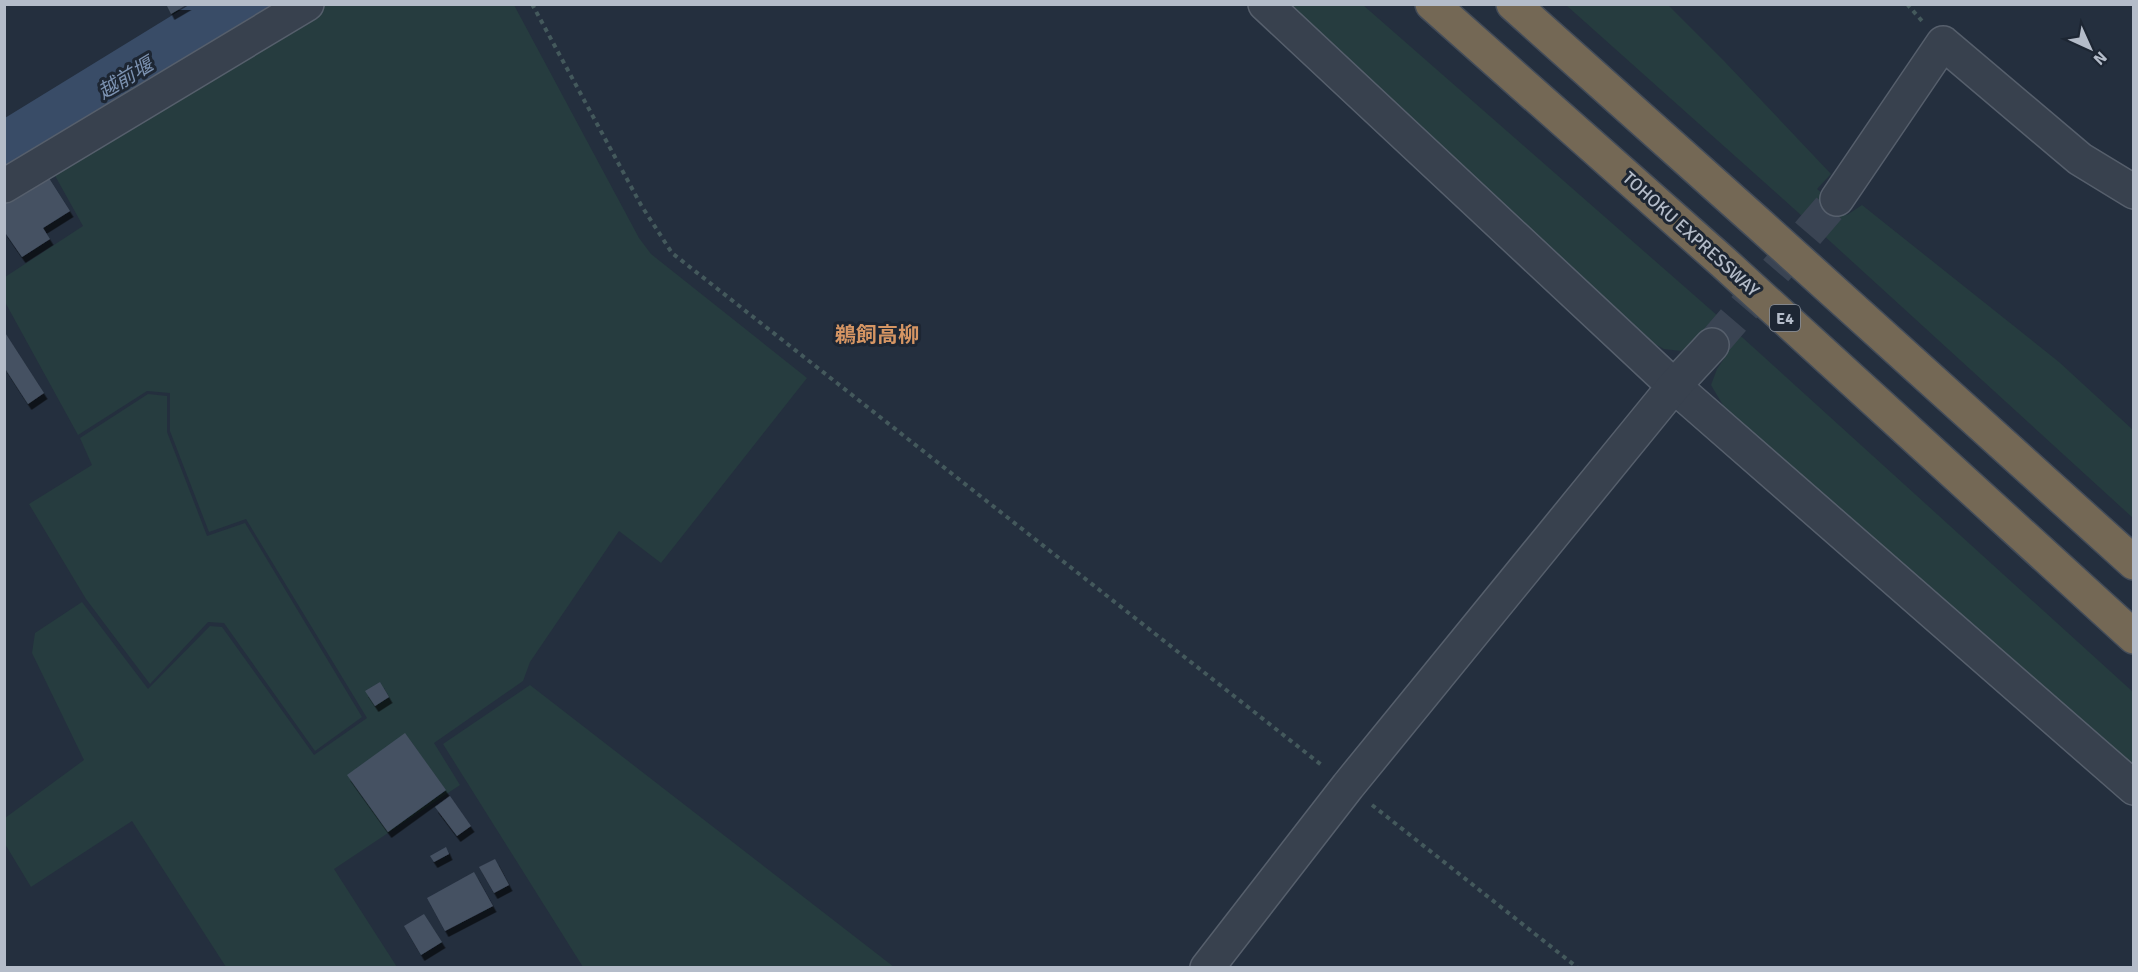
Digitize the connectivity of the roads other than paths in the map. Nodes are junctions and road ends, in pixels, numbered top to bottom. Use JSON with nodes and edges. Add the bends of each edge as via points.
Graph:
{"nodes":[{"id":1,"x":307,"y":4,"type":"edge"},
{"id":2,"x":1265,"y":4,"type":"edge"},
{"id":3,"x":1432,"y":4,"type":"edge"},
{"id":4,"x":1513,"y":4,"type":"edge"},
{"id":5,"x":4,"y":186,"type":"edge"},
{"id":6,"x":2133,"y":192,"type":"edge"},
{"id":7,"x":1837,"y":199,"type":"tunnel mouth"},
{"id":8,"x":1712,"y":345,"type":"tunnel mouth"},
{"id":9,"x":1674,"y":386,"type":"junction"},
{"id":10,"x":2133,"y":563,"type":"edge"},
{"id":11,"x":2133,"y":637,"type":"edge"},
{"id":12,"x":2133,"y":788,"type":"edge"},
{"id":13,"x":1208,"y":968,"type":"edge"}],
"edges":[{"from":1,"to":5,"type":"street"},
{"from":2,"to":9,"type":"street"},
{"from":3,"to":11,"type":"highway","name":"TOHOKU EXPRESSWAY","number":"E4","via":[[1732,270]]},
{"from":4,"to":10,"type":"highway"},
{"from":6,"to":7,"type":"street","via":[[2080,159],[1942,43]]},
{"from":8,"to":9,"type":"street"},
{"from":9,"to":12,"type":"street"},
{"from":9,"to":13,"type":"street","via":[[1348,786]]}]}
